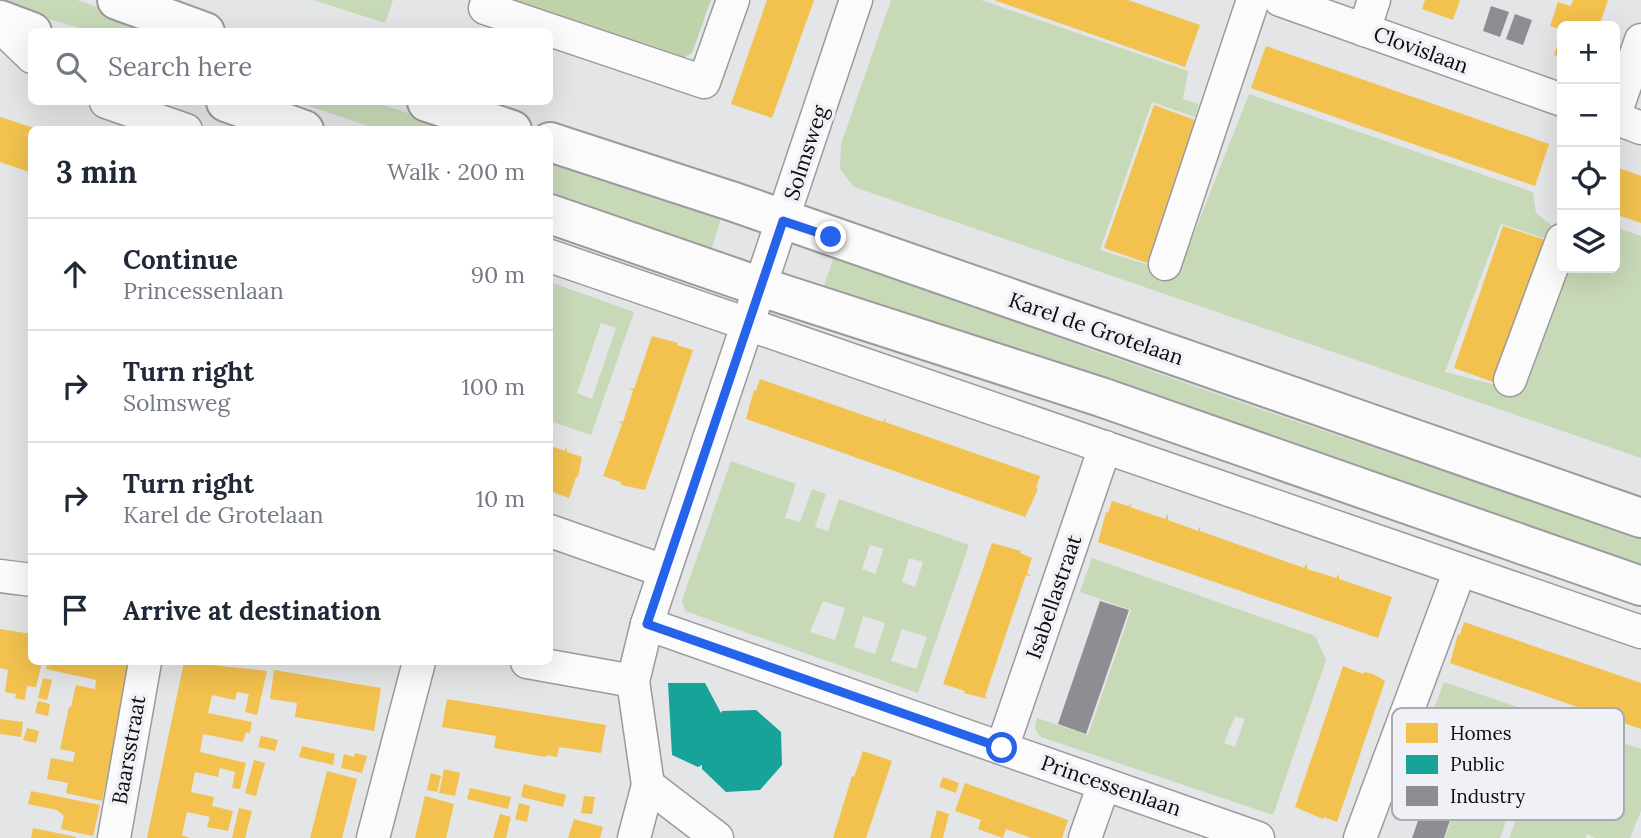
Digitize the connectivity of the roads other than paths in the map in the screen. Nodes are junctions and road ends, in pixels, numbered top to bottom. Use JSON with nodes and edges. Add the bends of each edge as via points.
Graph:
{"nodes":[{"id":1,"x":117,"y":0,"type":"edge"},
{"id":2,"x":488,"y":0,"type":"edge"},
{"id":3,"x":733,"y":0,"type":"edge"},
{"id":4,"x":856,"y":0,"type":"edge"},
{"id":5,"x":1253,"y":0,"type":"edge"},
{"id":6,"x":1280,"y":0,"type":"edge"},
{"id":7,"x":1374,"y":0,"type":"edge"},
{"id":8,"x":0,"y":20,"type":"edge"},
{"id":9,"x":0,"y":26,"type":"edge"},
{"id":10,"x":194,"y":28,"type":"edge"},
{"id":11,"x":544,"y":28,"type":"edge"},
{"id":12,"x":28,"y":30,"type":"edge"},
{"id":13,"x":1364,"y":30,"type":"junction"},
{"id":14,"x":553,"y":31,"type":"edge"},
{"id":15,"x":1641,"y":40,"type":"edge"},
{"id":16,"x":28,"y":53,"type":"edge"},
{"id":17,"x":1557,"y":98,"type":"edge"},
{"id":18,"x":1620,"y":101,"type":"edge"},
{"id":19,"x":115,"y":105,"type":"edge"},
{"id":20,"x":234,"y":105,"type":"edge"},
{"id":21,"x":436,"y":105,"type":"edge"},
{"id":22,"x":1620,"y":118,"type":"edge"},
{"id":23,"x":175,"y":126,"type":"edge"},
{"id":24,"x":293,"y":126,"type":"edge"},
{"id":25,"x":500,"y":126,"type":"edge"},
{"id":26,"x":1641,"y":128,"type":"edge"},
{"id":27,"x":553,"y":143,"type":"edge"},
{"id":28,"x":553,"y":215,"type":"edge"},
{"id":29,"x":783,"y":221,"type":"junction"},
{"id":30,"x":1557,"y":253,"type":"edge"},
{"id":31,"x":553,"y":257,"type":"edge"},
{"id":32,"x":1165,"y":264,"type":"dead end"},
{"id":33,"x":761,"y":287,"type":"junction"},
{"id":34,"x":748,"y":325,"type":"junction"},
{"id":35,"x":1510,"y":380,"type":"dead end"},
{"id":36,"x":1105,"y":447,"type":"junction"},
{"id":37,"x":1641,"y":518,"type":"edge"},
{"id":38,"x":553,"y":532,"type":"edge"},
{"id":39,"x":1460,"y":570,"type":"junction"},
{"id":40,"x":664,"y":571,"type":"junction"},
{"id":41,"x":0,"y":576,"type":"edge"},
{"id":42,"x":28,"y":580,"type":"edge"},
{"id":43,"x":1641,"y":586,"type":"edge"},
{"id":44,"x":647,"y":624,"type":"junction"},
{"id":45,"x":1641,"y":632,"type":"edge"},
{"id":46,"x":144,"y":665,"type":"edge"},
{"id":47,"x":418,"y":665,"type":"edge"},
{"id":48,"x":544,"y":665,"type":"edge"},
{"id":49,"x":633,"y":681,"type":"junction"},
{"id":50,"x":1409,"y":708,"type":"edge"},
{"id":51,"x":1002,"y":748,"type":"junction"},
{"id":52,"x":1392,"y":752,"type":"edge"},
{"id":53,"x":1104,"y":784,"type":"junction"},
{"id":54,"x":648,"y":785,"type":"junction"},
{"id":55,"x":114,"y":838,"type":"edge"},
{"id":56,"x":373,"y":838,"type":"edge"},
{"id":57,"x":634,"y":838,"type":"edge"},
{"id":58,"x":717,"y":838,"type":"edge"},
{"id":59,"x":1085,"y":838,"type":"edge"},
{"id":60,"x":1258,"y":838,"type":"edge"},
{"id":61,"x":1360,"y":838,"type":"edge"}],
"edges":[{"from":1,"to":10,"type":"main road"},
{"from":2,"to":11,"type":"street","via":[[485,8]]},
{"from":3,"to":14,"type":"street","via":[[704,82]]},
{"from":4,"to":29,"type":"street","name":"Solmsweg"},
{"from":5,"to":32,"type":"street"},
{"from":6,"to":13,"type":"street","name":"Clovislaan"},
{"from":7,"to":13,"type":"street"},
{"from":8,"to":12,"type":"main road"},
{"from":9,"to":16,"type":"street"},
{"from":13,"to":17,"type":"street","name":"Clovislaan"},
{"from":15,"to":18,"type":"street"},
{"from":19,"to":23,"type":"street"},
{"from":20,"to":24,"type":"main road"},
{"from":21,"to":25,"type":"main road"},
{"from":22,"to":26,"type":"street"},
{"from":27,"to":29,"type":"main road","name":"Karel de Grotelaan"},
{"from":28,"to":33,"type":"main road"},
{"from":29,"to":33,"type":"street","name":"Solmsweg"},
{"from":29,"to":37,"type":"main road","name":"Karel de Grotelaan"},
{"from":30,"to":35,"type":"street"},
{"from":31,"to":34,"type":"street"},
{"from":33,"to":34,"type":"street","name":"Solmsweg"},
{"from":33,"to":43,"type":"main road","via":[[1101,397]]},
{"from":34,"to":36,"type":"street"},
{"from":34,"to":40,"type":"street","name":"Solmsweg"},
{"from":36,"to":39,"type":"street"},
{"from":36,"to":51,"type":"street","name":"Isabellastraat"},
{"from":38,"to":40,"type":"street"},
{"from":39,"to":45,"type":"street"},
{"from":39,"to":50,"type":"street"},
{"from":40,"to":44,"type":"street","name":"Solmsweg"},
{"from":41,"to":42,"type":"street"},
{"from":44,"to":49,"type":"street","name":"Solmsweg"},
{"from":44,"to":51,"type":"street","name":"Princessenlaan"},
{"from":46,"to":55,"type":"street","name":"Baarsstraat"},
{"from":47,"to":56,"type":"street"},
{"from":48,"to":49,"type":"street"},
{"from":49,"to":54,"type":"street"},
{"from":51,"to":53,"type":"street","name":"Princessenlaan"},
{"from":52,"to":61,"type":"street"},
{"from":53,"to":59,"type":"street"},
{"from":53,"to":60,"type":"street","name":"Princessenlaan"},
{"from":54,"to":57,"type":"street"},
{"from":54,"to":58,"type":"street"}]}
